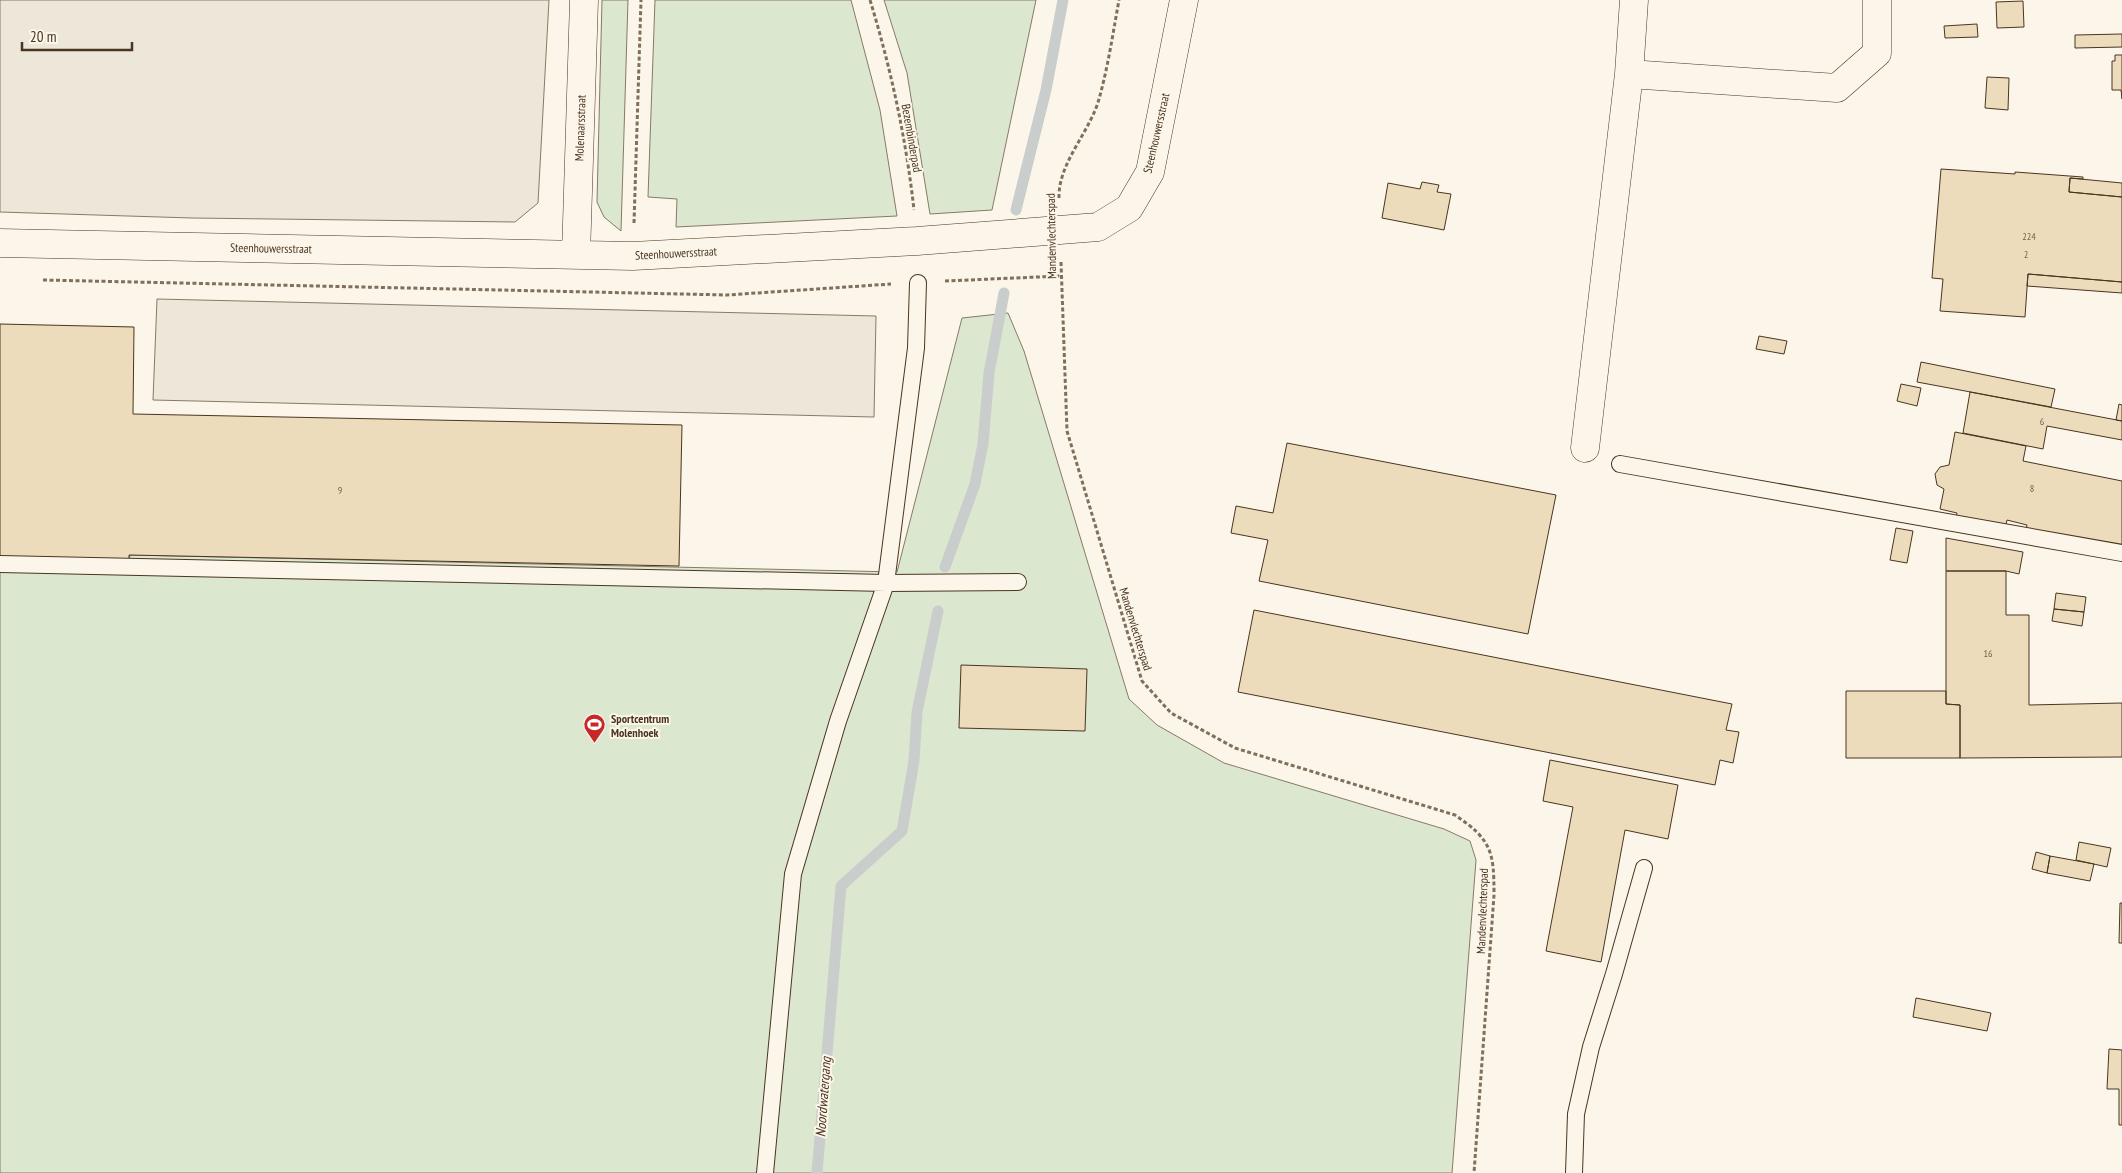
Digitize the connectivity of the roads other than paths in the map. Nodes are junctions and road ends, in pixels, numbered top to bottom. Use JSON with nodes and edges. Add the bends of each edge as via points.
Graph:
{"nodes":[{"id":1,"x":584,"y":0,"type":"edge"},
{"id":2,"x":1184,"y":0,"type":"edge"},
{"id":3,"x":1634,"y":0,"type":"edge"},
{"id":4,"x":1877,"y":0,"type":"edge"},
{"id":5,"x":1629,"y":74,"type":"junction"},
{"id":6,"x":0,"y":243,"type":"edge"},
{"id":7,"x":576,"y":255,"type":"junction"},
{"id":8,"x":918,"y":282,"type":"road end"},
{"id":9,"x":1585,"y":448,"type":"dead end"},
{"id":10,"x":1620,"y":464,"type":"dead end"},
{"id":11,"x":2122,"y":554,"type":"edge"},
{"id":12,"x":0,"y":564,"type":"edge"},
{"id":13,"x":1018,"y":582,"type":"dead end"},
{"id":14,"x":886,"y":583,"type":"junction"},
{"id":15,"x":1644,"y":868,"type":"dead end"},
{"id":16,"x":765,"y":1173,"type":"edge"},
{"id":17,"x":1574,"y":1173,"type":"edge"}],
"edges":[{"from":1,"to":7,"type":"street","name":"Molenaarsstraat"},
{"from":2,"to":7,"type":"street","name":"Steenhouwersstraat","via":[[1150,172],[1129,208],[1098,227],[917,241],[633,256]]},
{"from":3,"to":5,"type":"street"},
{"from":4,"to":5,"type":"street","via":[[1877,53],[1837,88]]},
{"from":5,"to":9,"type":"street"},
{"from":6,"to":7,"type":"street","name":"Steenhouwersstraat"},
{"from":8,"to":14,"type":"lane","via":[[916,348]]},
{"from":10,"to":11,"type":"lane"},
{"from":12,"to":14,"type":"lane"},
{"from":13,"to":14,"type":"lane"},
{"from":14,"to":16,"type":"lane","via":[[838,721],[793,874]]},
{"from":15,"to":17,"type":"lane","via":[[1591,1047],[1576,1114]]}]}
